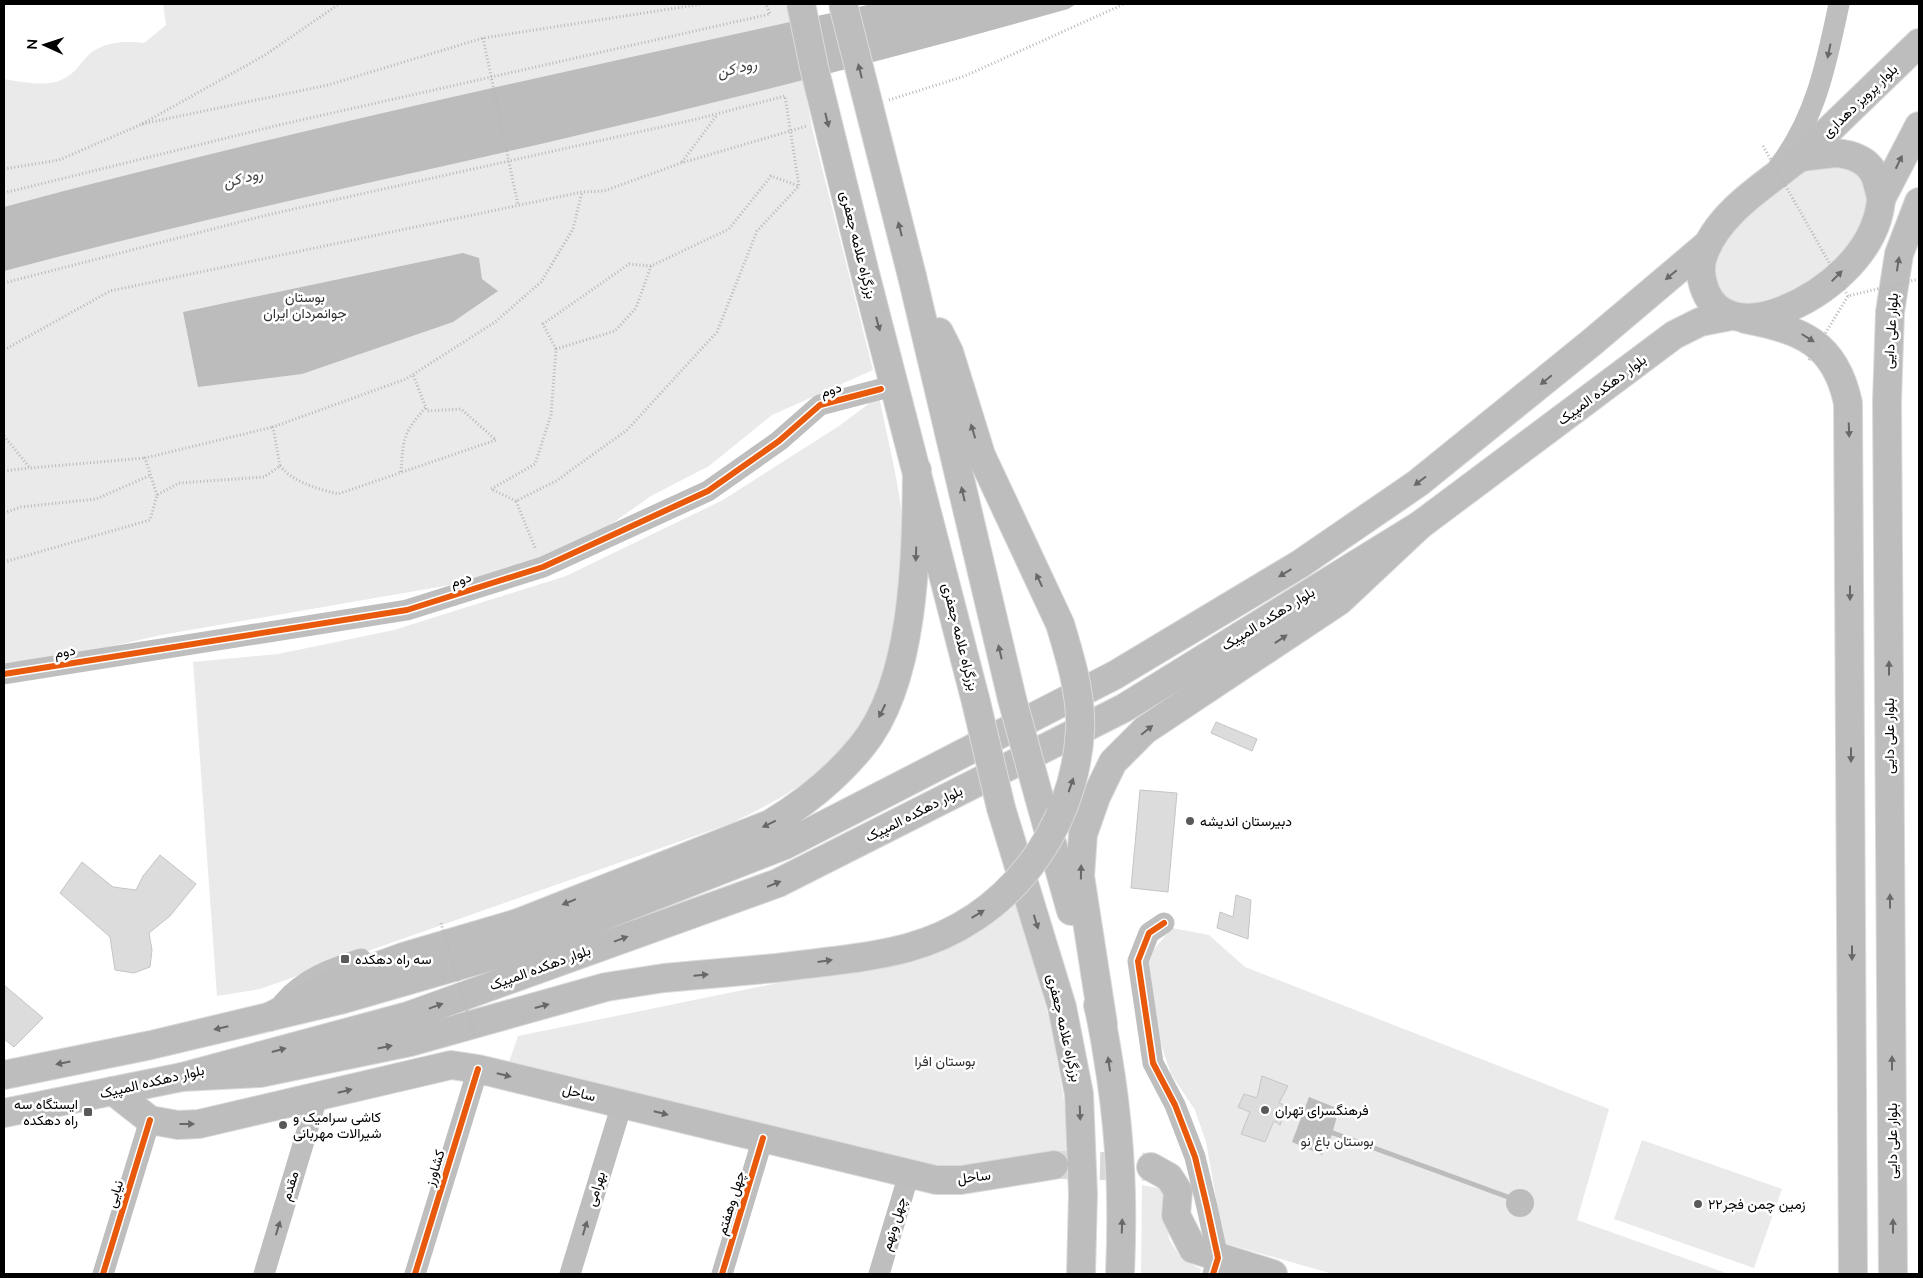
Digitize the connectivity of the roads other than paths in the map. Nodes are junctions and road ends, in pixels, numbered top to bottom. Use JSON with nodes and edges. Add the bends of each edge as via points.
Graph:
{"nodes":[{"id":1,"x":801,"y":4,"type":"edge"},
{"id":2,"x":843,"y":4,"type":"edge"},
{"id":3,"x":1839,"y":4,"type":"edge"},
{"id":4,"x":1919,"y":43,"type":"edge"},
{"id":5,"x":1919,"y":126,"type":"edge"},
{"id":6,"x":1800,"y":158,"type":"junction"},
{"id":7,"x":1768,"y":181,"type":"junction"},
{"id":8,"x":1881,"y":199,"type":"junction"},
{"id":9,"x":1919,"y":202,"type":"edge"},
{"id":10,"x":1708,"y":244,"type":"junction"},
{"id":11,"x":912,"y":276,"type":"junction"},
{"id":12,"x":1738,"y":318,"type":"junction"},
{"id":13,"x":881,"y":389,"type":"dead end"},
{"id":14,"x":917,"y":470,"type":"junction"},
{"id":15,"x":1420,"y":524,"type":"junction"},
{"id":16,"x":4,"y":674,"type":"edge"},
{"id":17,"x":1164,"y":923,"type":"dead end"},
{"id":18,"x":271,"y":1016,"type":"junction"},
{"id":19,"x":1103,"y":1024,"type":"junction"},
{"id":20,"x":478,"y":1069,"type":"junction"},
{"id":21,"x":4,"y":1075,"type":"edge"},
{"id":22,"x":182,"y":1077,"type":"junction"},
{"id":23,"x":113,"y":1091,"type":"junction"},
{"id":24,"x":317,"y":1098,"type":"junction"},
{"id":25,"x":622,"y":1104,"type":"junction"},
{"id":26,"x":4,"y":1113,"type":"edge"},
{"id":27,"x":150,"y":1120,"type":"junction"},
{"id":28,"x":763,"y":1138,"type":"junction"},
{"id":29,"x":1054,"y":1164,"type":"tunnel mouth"},
{"id":30,"x":1151,"y":1167,"type":"tunnel mouth"},
{"id":31,"x":909,"y":1174,"type":"junction"},
{"id":32,"x":1215,"y":1266,"type":"edge"},
{"id":33,"x":104,"y":1274,"type":"edge"},
{"id":34,"x":264,"y":1274,"type":"edge"},
{"id":35,"x":415,"y":1274,"type":"edge"},
{"id":36,"x":570,"y":1274,"type":"edge"},
{"id":37,"x":722,"y":1274,"type":"edge"},
{"id":38,"x":879,"y":1274,"type":"edge"},
{"id":39,"x":1082,"y":1274,"type":"edge"},
{"id":40,"x":1120,"y":1274,"type":"edge"},
{"id":41,"x":1273,"y":1274,"type":"edge"},
{"id":42,"x":1853,"y":1274,"type":"edge"},
{"id":43,"x":1893,"y":1274,"type":"edge"}],
"edges":[{"from":1,"to":14,"type":"main road","name":"بزرگراه علامه جعفری","one_way":true,"bridge":true,"via":[[866,276]]},
{"from":11,"to":2,"type":"main road","one_way":true,"bridge":true},
{"from":3,"to":7,"type":"street","one_way":true,"via":[[1812,112],[1792,149]]},
{"from":4,"to":6,"type":"main road","name":"بلوار پرویز دهداری"},
{"from":8,"to":5,"type":"main road","one_way":true},
{"from":6,"to":7,"type":"main road"},
{"from":6,"to":8,"type":"main road","via":[[1834,153],[1848,154],[1866,162],[1875,174]]},
{"from":7,"to":10,"type":"main road","via":[[1738,207]]},
{"from":12,"to":8,"type":"main road","one_way":true,"via":[[1775,314],[1807,300],[1831,282],[1867,244]]},
{"from":43,"to":9,"type":"main road","name":"بلوار علی دایی","one_way":true,"via":[[1887,401],[1890,312],[1900,254]]},
{"from":10,"to":12,"type":"main road","via":[[1701,273],[1709,299],[1717,309]]},
{"from":10,"to":18,"type":"main road","name":"بلوار دهکده المپیک","one_way":true,"via":[[1418,483],[1300,564],[1115,675],[785,845],[527,946],[340,1000]]},
{"from":19,"to":11,"type":"main road","one_way":true,"bridge":true,"via":[[1012,699]]},
{"from":22,"to":11,"type":"main road","one_way":true,"bridge":true,"via":[[260,1073],[382,1048],[606,987],[664,978],[776,968],[908,947],[952,930],[987,909],[1038,858],[1052,834],[1075,772],[1080,730],[1077,690],[1060,624],[981,455],[949,352]]},
{"from":12,"to":15,"type":"main road","name":"بلوار دهکده المپیک","via":[[1700,322],[1674,335]]},
{"from":12,"to":42,"type":"main road","one_way":true,"via":[[1780,326],[1805,336],[1831,359],[1844,382],[1848,403]]},
{"from":13,"to":16,"type":"street","name":"دوم","via":[[820,405],[779,441],[708,490],[543,567],[407,610]]},
{"from":14,"to":18,"type":"main road","one_way":true,"via":[[916,559],[904,648],[884,709],[864,745],[804,803],[770,824],[518,922],[342,979]]},
{"from":14,"to":39,"type":"main road","name":"بزرگراه علامه جعفری","one_way":true,"bridge":true,"via":[[1001,808],[1062,1007],[1079,1094]]},
{"from":19,"to":15,"type":"main road","one_way":true,"via":[[1080,876],[1083,834],[1113,762],[1145,730],[1339,601]]},
{"from":22,"to":15,"type":"main road","name":"بلوار دهکده المپیک","one_way":true,"via":[[408,1016],[778,882],[1124,708]]},
{"from":17,"to":32,"type":"street","via":[[1149,933],[1138,962],[1153,1063],[1175,1105],[1195,1156]]},
{"from":18,"to":21,"type":"main road","name":"بلوار دهکده المپیک","one_way":true},
{"from":40,"to":19,"type":"main road","one_way":true,"via":[[1123,1209],[1120,1136]]},
{"from":24,"to":20,"type":"main road","name":"ساحل","one_way":true,"via":[[451,1065]]},
{"from":20,"to":25,"type":"main road","name":"ساحل","one_way":true},
{"from":20,"to":35,"type":"street","name":"کشاورز"},
{"from":22,"to":23,"type":"main road","name":"بلوار دهکده المپیک"},
{"from":23,"to":26,"type":"main road","name":"بلوار دهکده المپیک"},
{"from":23,"to":27,"type":"main road","name":"ساحل"},
{"from":27,"to":24,"type":"main road","name":"ساحل","one_way":true,"via":[[178,1125],[199,1124]]},
{"from":34,"to":24,"type":"street","name":"مقدم","one_way":true},
{"from":25,"to":28,"type":"main road","name":"ساحل","one_way":true},
{"from":36,"to":25,"type":"street","name":"بهرامی","one_way":true},
{"from":27,"to":33,"type":"street","name":"نیایی"},
{"from":28,"to":31,"type":"main road","name":"ساحل"},
{"from":28,"to":37,"type":"street","name":"چهل وهفتم"},
{"from":29,"to":31,"type":"main road","name":"ساحل","via":[[961,1180],[936,1180]]},
{"from":30,"to":32,"type":"main road","via":[[1168,1177],[1178,1191],[1176,1215],[1193,1249]]},
{"from":31,"to":38,"type":"street","name":"چهل ونهم"},
{"from":32,"to":41,"type":"main road"}]}
